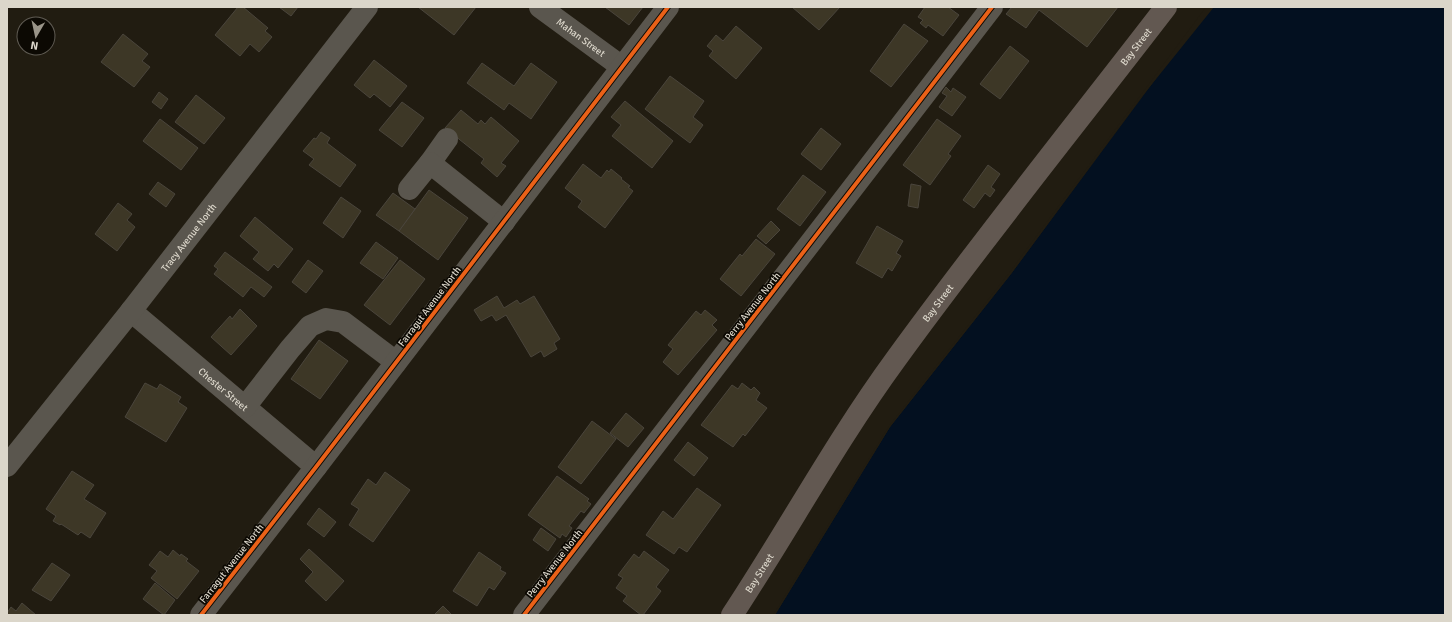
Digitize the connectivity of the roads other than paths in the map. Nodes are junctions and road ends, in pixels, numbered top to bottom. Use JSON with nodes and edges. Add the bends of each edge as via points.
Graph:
{"nodes":[{"id":1,"x":367,"y":7,"type":"edge"},
{"id":2,"x":540,"y":7,"type":"edge"},
{"id":3,"x":668,"y":7,"type":"edge"},
{"id":4,"x":992,"y":7,"type":"edge"},
{"id":5,"x":1166,"y":7,"type":"edge"},
{"id":6,"x":622,"y":67,"type":"junction"},
{"id":7,"x":447,"y":139,"type":"dead end"},
{"id":8,"x":430,"y":163,"type":"junction"},
{"id":9,"x":409,"y":189,"type":"dead end"},
{"id":10,"x":504,"y":222,"type":"junction"},
{"id":11,"x":131,"y":311,"type":"junction"},
{"id":12,"x":396,"y":362,"type":"junction"},
{"id":13,"x":245,"y":407,"type":"junction"},
{"id":14,"x":7,"y":466,"type":"edge"},
{"id":15,"x":316,"y":467,"type":"junction"},
{"id":16,"x":201,"y":615,"type":"edge"},
{"id":17,"x":524,"y":615,"type":"edge"},
{"id":18,"x":732,"y":615,"type":"edge"}],
"edges":[{"from":1,"to":11,"type":"street","name":"Tracy Avenue North"},
{"from":2,"to":6,"type":"street","name":"Mahan Street"},
{"from":3,"to":6,"type":"street","name":"Farragut Avenue North"},
{"from":4,"to":17,"type":"street","name":"Perry Avenue North"},
{"from":5,"to":18,"type":"main road","name":"Bay Street","via":[[1002,217],[896,359],[847,430]]},
{"from":6,"to":10,"type":"street","name":"Farragut Avenue North"},
{"from":7,"to":8,"type":"street"},
{"from":8,"to":9,"type":"street"},
{"from":8,"to":10,"type":"street"},
{"from":10,"to":12,"type":"street","name":"Farragut Avenue North"},
{"from":11,"to":13,"type":"street","name":"Chester Street"},
{"from":11,"to":14,"type":"street","name":"Tracy Avenue North"},
{"from":12,"to":13,"type":"street","via":[[343,322],[326,319],[310,326]]},
{"from":12,"to":15,"type":"street","name":"Farragut Avenue North"},
{"from":13,"to":15,"type":"street","name":"Chester Street"},
{"from":15,"to":16,"type":"street","name":"Farragut Avenue North"}]}
